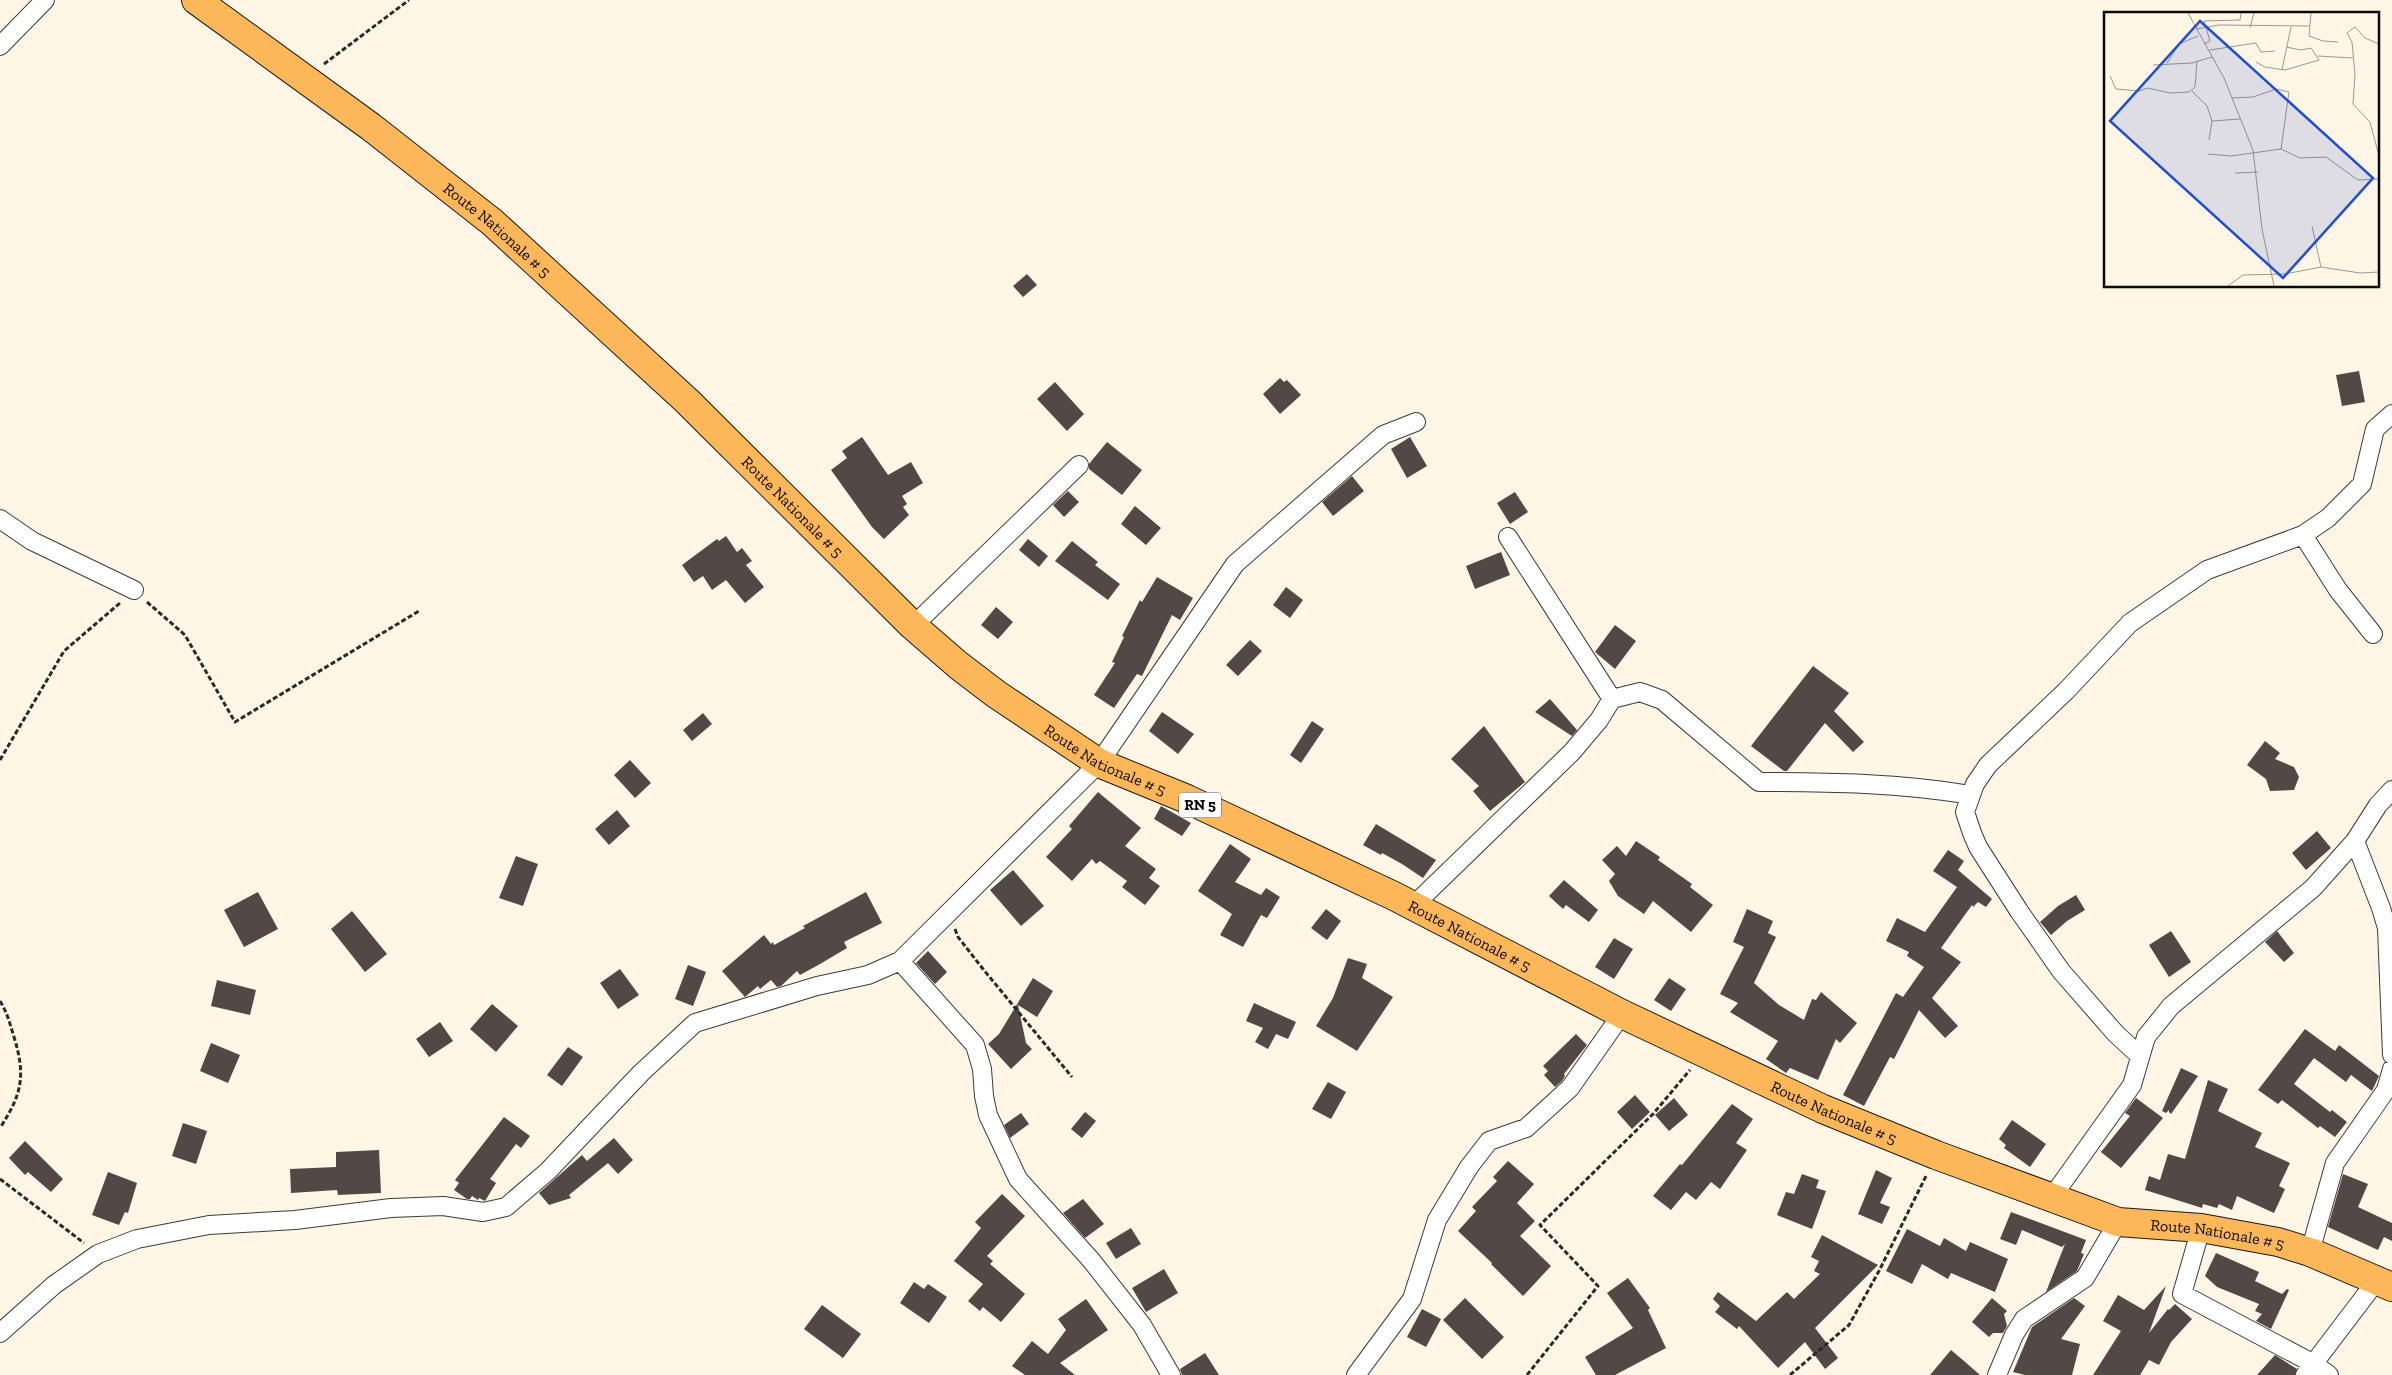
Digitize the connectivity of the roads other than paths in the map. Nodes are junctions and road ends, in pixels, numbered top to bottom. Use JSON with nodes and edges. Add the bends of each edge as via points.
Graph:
{"nodes":[{"id":1,"x":45,"y":0,"type":"edge"},
{"id":2,"x":196,"y":0,"type":"edge"},
{"id":3,"x":0,"y":46,"type":"edge"},
{"id":4,"x":2392,"y":414,"type":"edge"},
{"id":5,"x":1416,"y":422,"type":"dead end"},
{"id":6,"x":1080,"y":465,"type":"dead end"},
{"id":7,"x":0,"y":519,"type":"edge"},
{"id":8,"x":2303,"y":535,"type":"junction"},
{"id":9,"x":1508,"y":537,"type":"dead end"},
{"id":10,"x":134,"y":590,"type":"road end"},
{"id":11,"x":913,"y":626,"type":"junction"},
{"id":12,"x":2373,"y":634,"type":"dead end"},
{"id":13,"x":1612,"y":699,"type":"junction"},
{"id":14,"x":1099,"y":763,"type":"junction"},
{"id":15,"x":2392,"y":790,"type":"edge"},
{"id":16,"x":1971,"y":795,"type":"junction"},
{"id":17,"x":2355,"y":841,"type":"junction"},
{"id":18,"x":1413,"y":906,"type":"junction"},
{"id":19,"x":900,"y":961,"type":"junction"},
{"id":20,"x":1622,"y":1014,"type":"junction"},
{"id":21,"x":2392,"y":1054,"type":"edge"},
{"id":22,"x":2140,"y":1056,"type":"junction"},
{"id":23,"x":2392,"y":1069,"type":"edge"},
{"id":24,"x":2052,"y":1197,"type":"junction"},
{"id":25,"x":2118,"y":1222,"type":"junction"},
{"id":26,"x":2202,"y":1228,"type":"junction"},
{"id":27,"x":2310,"y":1252,"type":"junction"},
{"id":28,"x":2385,"y":1284,"type":"edge"},
{"id":29,"x":0,"y":1333,"type":"edge"},
{"id":30,"x":2310,"y":1370,"type":"edge"},
{"id":31,"x":1171,"y":1375,"type":"edge"},
{"id":32,"x":1356,"y":1375,"type":"edge"},
{"id":33,"x":1997,"y":1375,"type":"edge"},
{"id":34,"x":2328,"y":1375,"type":"edge"}],
"edges":[{"from":1,"to":3,"type":"street"},
{"from":2,"to":11,"type":"main road","name":"Route Nationale # 5","number":"RN 5","via":[[371,127],[492,222],[688,401]]},
{"from":4,"to":8,"type":"street","via":[[2375,430],[2362,484],[2328,518]]},
{"from":5,"to":14,"type":"street","via":[[1383,435],[1235,564]]},
{"from":6,"to":11,"type":"street"},
{"from":7,"to":10,"type":"street","via":[[32,541]]},
{"from":8,"to":12,"type":"street","via":[[2338,590]]},
{"from":8,"to":16,"type":"street","via":[[2206,570],[2130,624],[1988,765]]},
{"from":9,"to":13,"type":"street"},
{"from":11,"to":14,"type":"main road","name":"Route Nationale # 5","number":"RN 5","via":[[996,694]]},
{"from":13,"to":16,"type":"street","via":[[1640,692],[1662,700],[1759,782],[1907,786]]},
{"from":13,"to":18,"type":"street","via":[[1572,752]]},
{"from":14,"to":18,"type":"main road","name":"Route Nationale # 5","number":"RN 5","via":[[1187,799]]},
{"from":14,"to":19,"type":"street"},
{"from":15,"to":17,"type":"street","via":[[2378,805]]},
{"from":16,"to":22,"type":"street","via":[[1965,812],[1972,833],[2019,911],[2061,971],[2116,1034]]},
{"from":17,"to":21,"type":"street","via":[[2387,928]]},
{"from":17,"to":22,"type":"street","via":[[2313,888],[2171,1006],[2146,1036]]},
{"from":18,"to":20,"type":"main road","name":"Route Nationale # 5","number":"RN 5"},
{"from":19,"to":29,"type":"street","via":[[868,976],[817,986],[695,1023],[641,1073],[548,1172],[506,1208],[483,1212],[443,1206],[391,1208],[295,1220],[209,1225],[137,1239],[98,1254],[54,1286]]},
{"from":19,"to":31,"type":"street","via":[[975,1045],[982,1069],[988,1115],[1018,1179],[1091,1260],[1142,1325]]},
{"from":20,"to":24,"type":"main road","name":"Route Nationale # 5","number":"RN 5","via":[[1823,1109]]},
{"from":20,"to":32,"type":"street","via":[[1570,1088],[1526,1128],[1489,1140],[1469,1167],[1437,1220],[1412,1299]]},
{"from":22,"to":24,"type":"street","via":[[2132,1085]]},
{"from":23,"to":27,"type":"street","via":[[2386,1090],[2335,1163]]},
{"from":24,"to":25,"type":"main road","name":"Route Nationale # 5","number":"RN 5"},
{"from":25,"to":26,"type":"main road","name":"Route Nationale # 5","number":"RN 5"},
{"from":25,"to":33,"type":"street","via":[[2085,1278],[2024,1319]]},
{"from":26,"to":27,"type":"main road","name":"Route Nationale # 5","number":"RN 5","via":[[2278,1242]]},
{"from":26,"to":30,"type":"street","via":[[2182,1294]]},
{"from":27,"to":28,"type":"main road","name":"Route Nationale # 5","number":"RN 5"},
{"from":28,"to":30,"type":"street"},
{"from":30,"to":34,"type":"street"}]}
